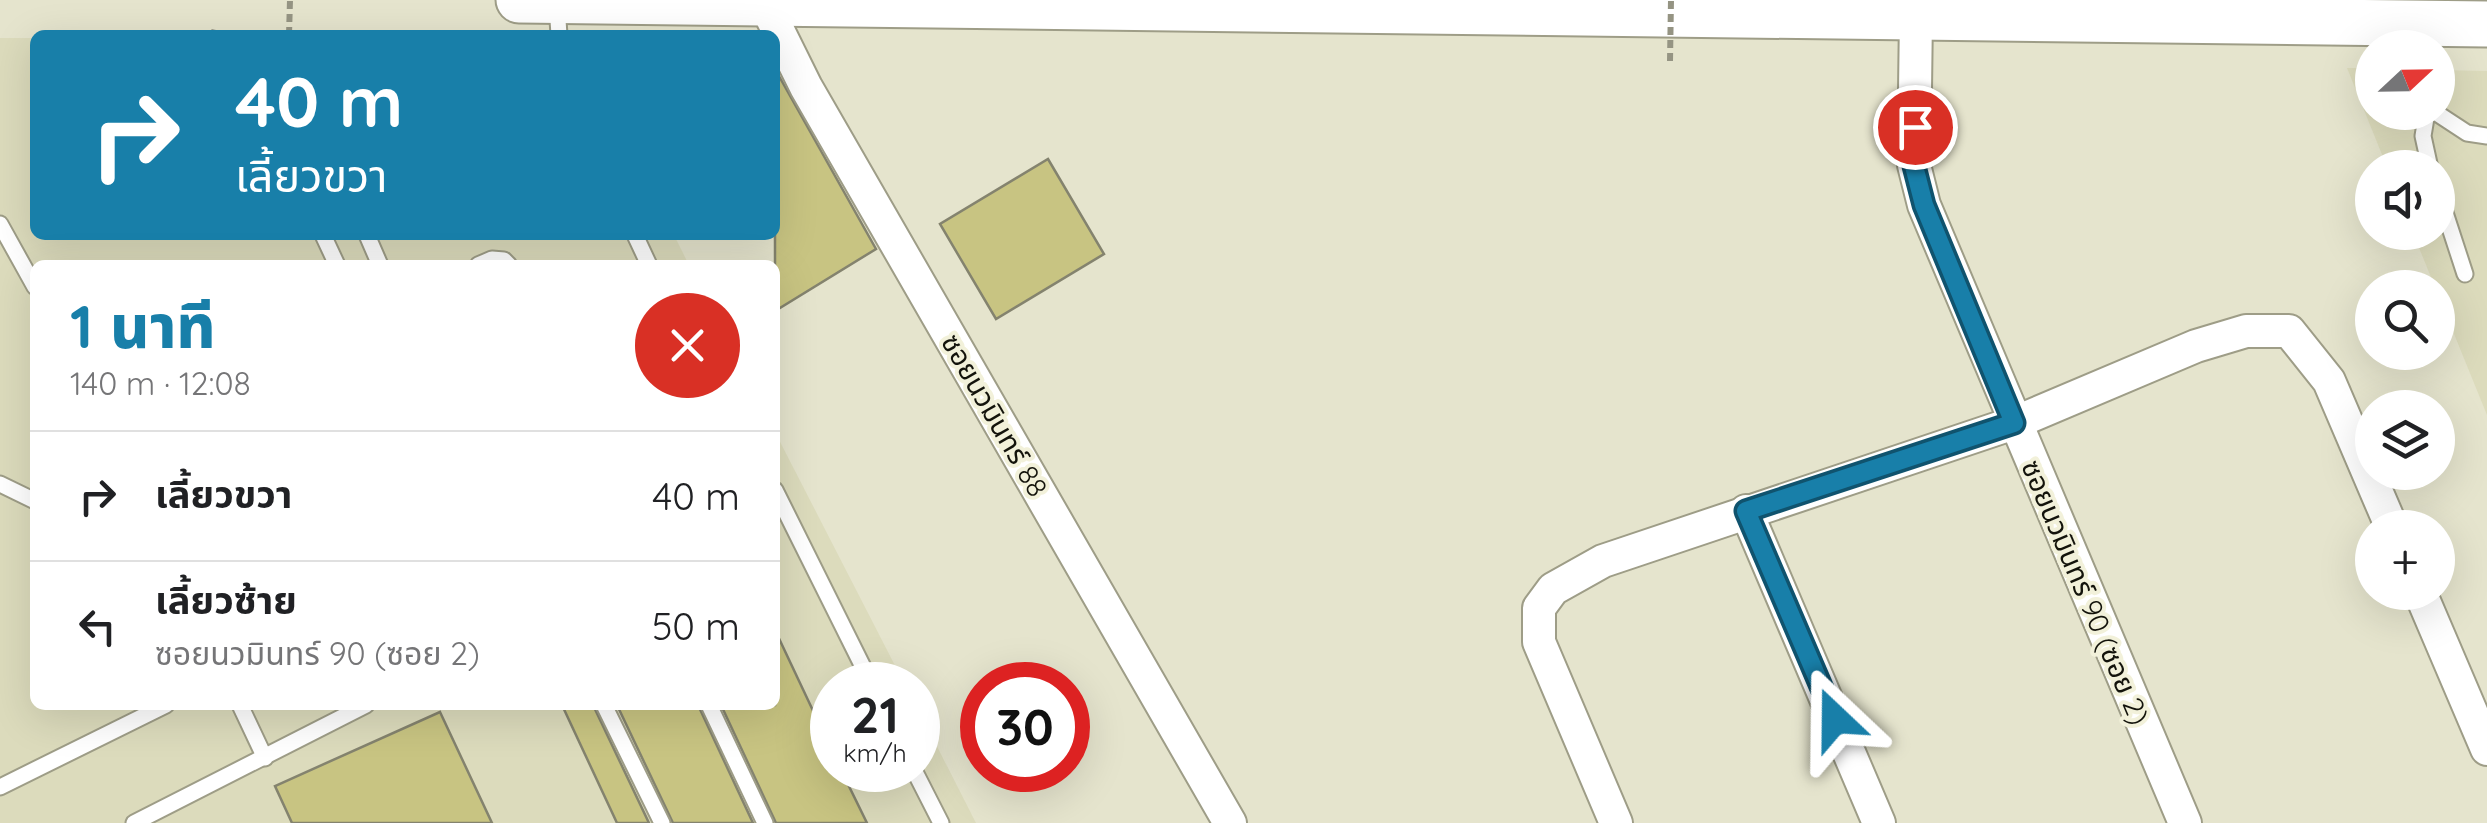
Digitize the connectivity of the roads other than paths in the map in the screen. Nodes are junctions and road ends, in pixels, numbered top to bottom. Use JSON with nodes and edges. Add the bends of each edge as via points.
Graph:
{"nodes":[{"id":1,"x":519,"y":0,"type":"edge"},
{"id":2,"x":556,"y":0,"type":"edge"},
{"id":3,"x":765,"y":2,"type":"edge"},
{"id":4,"x":1916,"y":15,"type":"junction"},
{"id":5,"x":2487,"y":24,"type":"edge"},
{"id":6,"x":559,"y":30,"type":"edge"},
{"id":7,"x":779,"y":30,"type":"edge"},
{"id":8,"x":780,"y":32,"type":"edge"},
{"id":9,"x":2455,"y":126,"type":"edge"},
{"id":10,"x":2487,"y":136,"type":"edge"},
{"id":11,"x":0,"y":224,"type":"edge"},
{"id":12,"x":2455,"y":245,"type":"edge"},
{"id":13,"x":2464,"y":274,"type":"dead end"},
{"id":14,"x":30,"y":278,"type":"edge"},
{"id":15,"x":2014,"y":423,"type":"junction"},
{"id":16,"x":0,"y":484,"type":"edge"},
{"id":17,"x":30,"y":499,"type":"edge"},
{"id":18,"x":780,"y":500,"type":"edge"},
{"id":19,"x":2384,"y":510,"type":"edge"},
{"id":20,"x":1746,"y":511,"type":"junction"},
{"id":21,"x":2428,"y":610,"type":"edge"},
{"id":22,"x":861,"y":662,"type":"edge"},
{"id":23,"x":156,"y":710,"type":"edge"},
{"id":24,"x":242,"y":710,"type":"edge"},
{"id":25,"x":356,"y":710,"type":"edge"},
{"id":26,"x":606,"y":710,"type":"edge"},
{"id":27,"x":712,"y":710,"type":"edge"},
{"id":28,"x":2487,"y":749,"type":"edge"},
{"id":29,"x":265,"y":758,"type":"junction"},
{"id":30,"x":0,"y":787,"type":"edge"},
{"id":31,"x":925,"y":792,"type":"edge"},
{"id":32,"x":134,"y":823,"type":"edge"},
{"id":33,"x":662,"y":823,"type":"edge"},
{"id":34,"x":765,"y":823,"type":"edge"},
{"id":35,"x":941,"y":823,"type":"edge"},
{"id":36,"x":1230,"y":823,"type":"edge"},
{"id":37,"x":1616,"y":823,"type":"edge"},
{"id":38,"x":1879,"y":823,"type":"edge"},
{"id":39,"x":2185,"y":823,"type":"edge"}],
"edges":[{"from":1,"to":2,"type":"main road"},
{"from":2,"to":3,"type":"main road"},
{"from":2,"to":6,"type":"lane"},
{"from":3,"to":4,"type":"main road"},
{"from":3,"to":7,"type":"street","name":"ซอยนวมินทร์ 88"},
{"from":4,"to":5,"type":"main road","via":[[2413,29]]},
{"from":4,"to":15,"type":"street","name":"ซอยนวมินทร์ 90 (ซอย 2)","via":[[1914,166]]},
{"from":8,"to":36,"type":"street","name":"ซอยนวมินทร์ 88"},
{"from":9,"to":10,"type":"lane"},
{"from":11,"to":14,"type":"lane"},
{"from":12,"to":13,"type":"lane"},
{"from":15,"to":19,"type":"street","via":[[2196,346],[2246,331],[2289,331],[2329,381]]},
{"from":15,"to":20,"type":"street"},
{"from":15,"to":39,"type":"street","name":"ซอยนวมินทร์ 90 (ซอย 2)"},
{"from":16,"to":17,"type":"lane"},
{"from":18,"to":22,"type":"lane"},
{"from":20,"to":37,"type":"street","via":[[1603,561],[1554,589],[1539,608],[1539,642]]},
{"from":20,"to":38,"type":"street"},
{"from":21,"to":28,"type":"street"},
{"from":23,"to":30,"type":"lane"},
{"from":24,"to":29,"type":"lane"},
{"from":25,"to":29,"type":"lane"},
{"from":26,"to":33,"type":"lane"},
{"from":27,"to":34,"type":"lane"},
{"from":29,"to":32,"type":"lane"},
{"from":31,"to":35,"type":"lane"}]}
